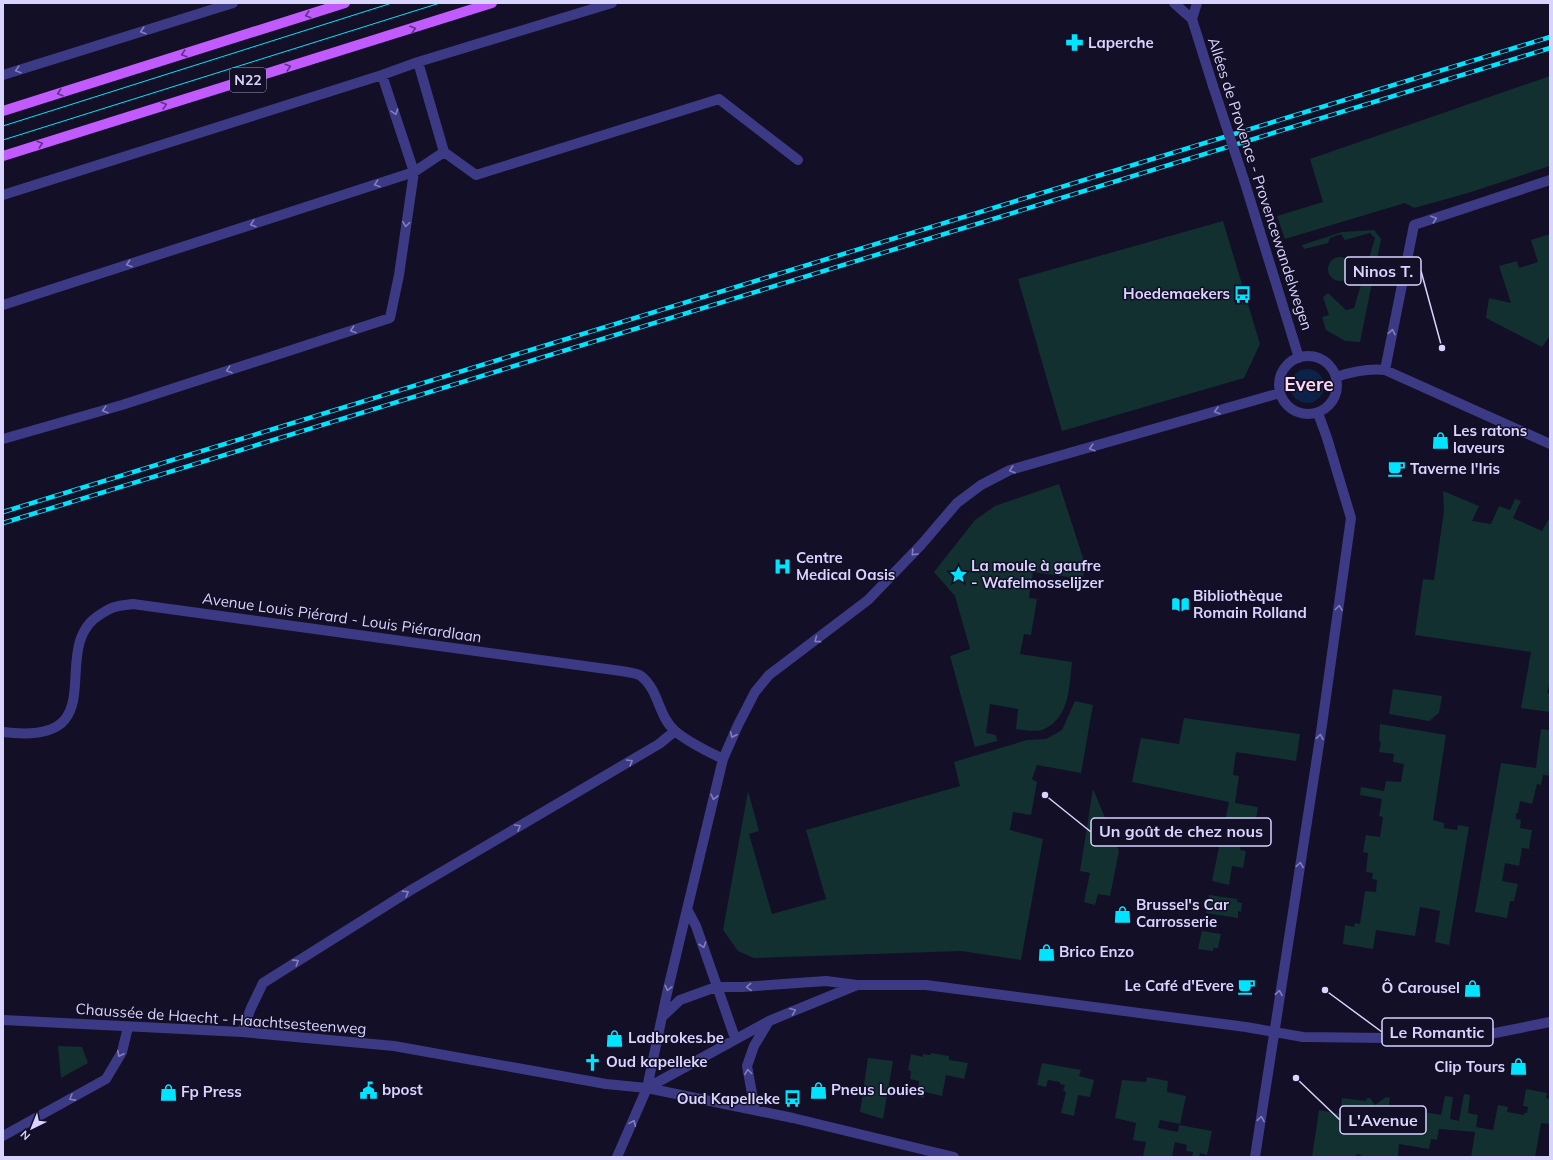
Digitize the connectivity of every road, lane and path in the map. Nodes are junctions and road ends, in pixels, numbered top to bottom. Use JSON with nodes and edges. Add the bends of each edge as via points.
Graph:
{"nodes":[{"id":1,"x":233,"y":3,"type":"edge"},
{"id":2,"x":345,"y":3,"type":"edge"},
{"id":3,"x":492,"y":3,"type":"edge"},
{"id":4,"x":612,"y":3,"type":"edge"},
{"id":5,"x":1174,"y":3,"type":"edge"},
{"id":6,"x":1197,"y":3,"type":"edge"},
{"id":7,"x":1192,"y":19,"type":"junction"},
{"id":8,"x":418,"y":62,"type":"junction"},
{"id":9,"x":3,"y":75,"type":"edge"},
{"id":10,"x":382,"y":76,"type":"junction"},
{"id":11,"x":3,"y":111,"type":"edge"},
{"id":12,"x":444,"y":152,"type":"junction"},
{"id":13,"x":3,"y":156,"type":"edge"},
{"id":14,"x":798,"y":160,"type":"dead end"},
{"id":15,"x":414,"y":172,"type":"junction"},
{"id":16,"x":1550,"y":180,"type":"edge"},
{"id":17,"x":3,"y":195,"type":"edge"},
{"id":18,"x":3,"y":305,"type":"edge"},
{"id":19,"x":1299,"y":358,"type":"junction"},
{"id":20,"x":1385,"y":370,"type":"junction"},
{"id":21,"x":1336,"y":377,"type":"junction"},
{"id":22,"x":1280,"y":393,"type":"junction"},
{"id":23,"x":1318,"y":413,"type":"junction"},
{"id":24,"x":4,"y":436,"type":"edge"},
{"id":25,"x":1550,"y":444,"type":"edge"},
{"id":26,"x":675,"y":731,"type":"junction"},
{"id":27,"x":3,"y":732,"type":"edge"},
{"id":28,"x":723,"y":760,"type":"junction"},
{"id":29,"x":687,"y":909,"type":"junction"},
{"id":30,"x":857,"y":985,"type":"junction"},
{"id":31,"x":716,"y":986,"type":"junction"},
{"id":32,"x":662,"y":1017,"type":"junction"},
{"id":33,"x":3,"y":1020,"type":"edge"},
{"id":34,"x":769,"y":1021,"type":"junction"},
{"id":35,"x":1550,"y":1022,"type":"edge"},
{"id":36,"x":128,"y":1027,"type":"junction"},
{"id":37,"x":242,"y":1032,"type":"junction"},
{"id":38,"x":1274,"y":1032,"type":"junction"},
{"id":39,"x":735,"y":1038,"type":"junction"},
{"id":40,"x":647,"y":1088,"type":"junction"},
{"id":41,"x":755,"y":1110,"type":"junction"},
{"id":42,"x":3,"y":1136,"type":"edge"},
{"id":43,"x":617,"y":1157,"type":"edge"},
{"id":44,"x":954,"y":1157,"type":"edge"},
{"id":45,"x":1255,"y":1157,"type":"edge"}],
"edges":[{"from":1,"to":9,"type":"street","one_way":true},
{"from":2,"to":11,"type":"main road","one_way":true},
{"from":13,"to":3,"type":"main road","number":"N22","one_way":true},
{"from":4,"to":8,"type":"street"},
{"from":5,"to":7,"type":"street"},
{"from":6,"to":7,"type":"street"},
{"from":7,"to":19,"type":"street","name":"Allées de Provence - Provencewandelwegen","bridge":true},
{"from":8,"to":10,"type":"street"},
{"from":8,"to":12,"type":"street"},
{"from":10,"to":15,"type":"street","one_way":true},
{"from":10,"to":17,"type":"street"},
{"from":12,"to":14,"type":"street","via":[[476,175],[719,99]]},
{"from":12,"to":15,"type":"street"},
{"from":15,"to":18,"type":"street","one_way":true},
{"from":15,"to":24,"type":"street","one_way":true,"via":[[390,318],[122,405]]},
{"from":20,"to":16,"type":"street","one_way":true,"via":[[1414,225]]},
{"from":19,"to":21,"type":"street","via":[[1312,356],[1321,360],[1329,365]]},
{"from":19,"to":22,"type":"street","via":[[1285,367],[1280,377]]},
{"from":20,"to":21,"type":"street","via":[[1351,372]]},
{"from":20,"to":25,"type":"street"},
{"from":21,"to":23,"type":"street","via":[[1336,394],[1331,403]]},
{"from":22,"to":23,"type":"street","via":[[1286,405],[1294,411],[1304,414]]},
{"from":22,"to":28,"type":"street","one_way":true,"via":[[1010,470],[981,485],[957,503],[868,600],[769,675],[755,692]]},
{"from":38,"to":23,"type":"street","one_way":true,"via":[[1352,518]]},
{"from":26,"to":27,"type":"street","name":"Avenue Louis Piérard - Louis Piérardlaan","via":[[665,720],[652,687],[640,675],[133,604],[114,607],[95,617],[85,629],[80,643],[73,703],[68,716],[58,726],[44,732]]},
{"from":26,"to":28,"type":"street","name":"Avenue Louis Piérard - Louis Piérardlaan"},
{"from":37,"to":26,"type":"street","one_way":true,"via":[[263,983],[411,890],[660,744]]},
{"from":28,"to":29,"type":"street","one_way":true},
{"from":29,"to":31,"type":"street","one_way":true,"via":[[696,926]]},
{"from":29,"to":32,"type":"street","one_way":true},
{"from":30,"to":31,"type":"street","one_way":true,"via":[[826,981],[742,987]]},
{"from":34,"to":30,"type":"street","one_way":true},
{"from":30,"to":38,"type":"street","via":[[926,985]]},
{"from":31,"to":32,"type":"street","via":[[680,1000]]},
{"from":31,"to":39,"type":"street"},
{"from":32,"to":40,"type":"street"},
{"from":33,"to":36,"type":"street","name":"Chaussée de Haecht - Haachtsesteenweg"},
{"from":34,"to":39,"type":"street"},
{"from":41,"to":34,"type":"street","one_way":true,"via":[[747,1066],[754,1046]]},
{"from":35,"to":38,"type":"street","via":[[1490,1034],[1387,1038],[1303,1037]]},
{"from":36,"to":37,"type":"street","name":"Chaussée de Haecht - Haachtsesteenweg"},
{"from":36,"to":42,"type":"street","one_way":true,"via":[[122,1052],[106,1079]]},
{"from":37,"to":40,"type":"street","name":"Chaussée de Haecht - Haachtsesteenweg","via":[[394,1046],[606,1084]]},
{"from":45,"to":38,"type":"street","one_way":true},
{"from":39,"to":40,"type":"street"},
{"from":40,"to":41,"type":"street","name":"Chaussée de Haecht - Haachtsesteenweg"},
{"from":43,"to":40,"type":"street","one_way":true},
{"from":41,"to":44,"type":"street","name":"Chaussée de Haecht - Haachtsesteenweg"}]}
